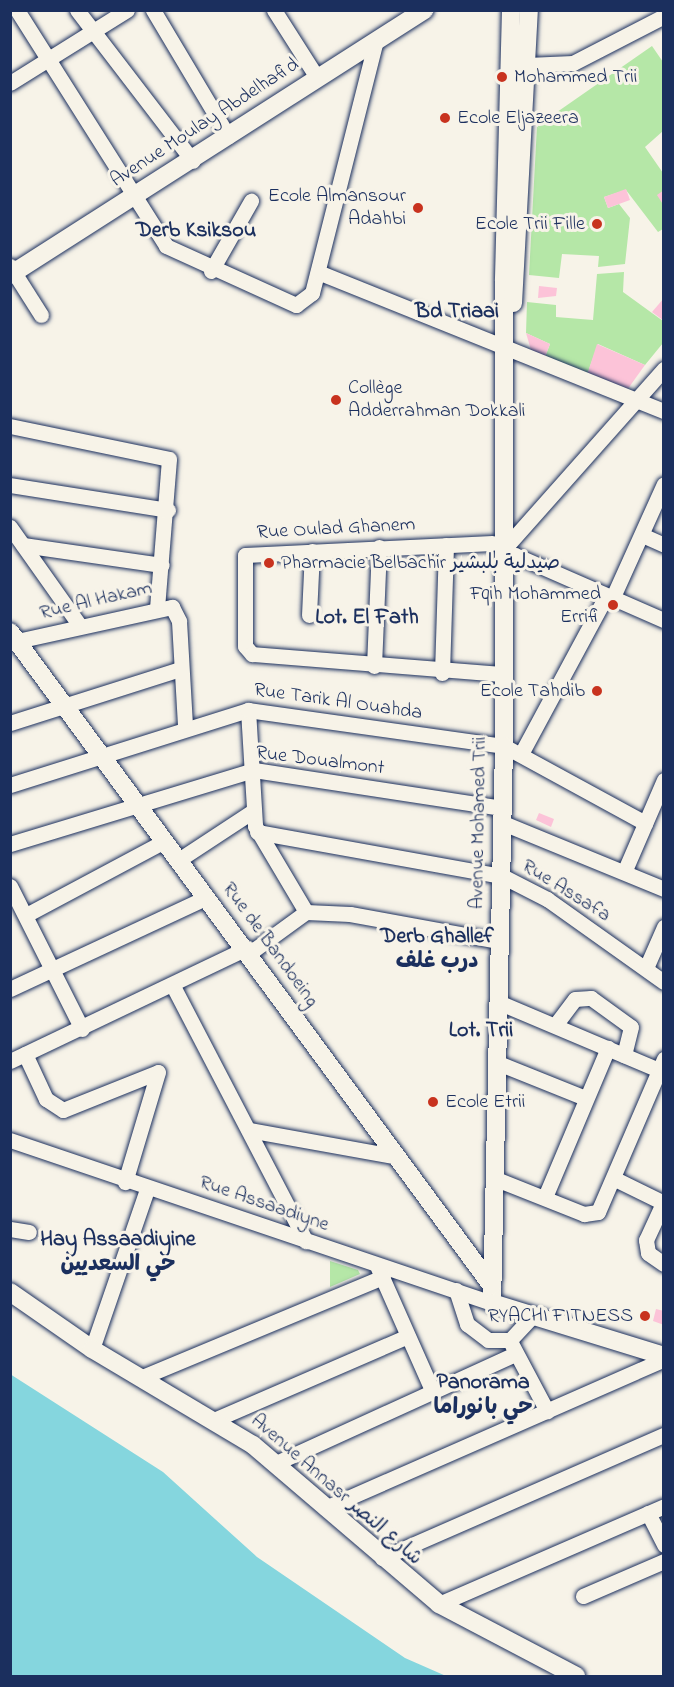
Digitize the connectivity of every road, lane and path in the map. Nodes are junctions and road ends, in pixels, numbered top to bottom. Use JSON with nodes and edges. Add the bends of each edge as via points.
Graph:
{"nodes":[{"id":1,"x":17,"y":10,"type":"edge"},
{"id":2,"x":77,"y":10,"type":"edge"},
{"id":3,"x":127,"y":10,"type":"edge"},
{"id":4,"x":153,"y":10,"type":"edge"},
{"id":5,"x":274,"y":10,"type":"edge"},
{"id":6,"x":425,"y":10,"type":"edge"},
{"id":7,"x":511,"y":10,"type":"edge"},
{"id":8,"x":529,"y":10,"type":"edge"},
{"id":9,"x":663,"y":16,"type":"edge"},
{"id":10,"x":95,"y":34,"type":"junction"},
{"id":11,"x":376,"y":40,"type":"junction"},
{"id":12,"x":49,"y":60,"type":"junction"},
{"id":13,"x":527,"y":64,"type":"junction"},
{"id":14,"x":316,"y":76,"type":"junction"},
{"id":15,"x":10,"y":83,"type":"edge"},
{"id":16,"x":516,"y":106,"type":"junction"},
{"id":17,"x":228,"y":136,"type":"junction"},
{"id":18,"x":193,"y":161,"type":"junction"},
{"id":19,"x":136,"y":196,"type":"junction"},
{"id":20,"x":251,"y":201,"type":"dead end"},
{"id":21,"x":12,"y":271,"type":"edge"},
{"id":22,"x":211,"y":271,"type":"junction"},
{"id":23,"x":318,"y":272,"type":"junction"},
{"id":24,"x":41,"y":315,"type":"dead end"},
{"id":25,"x":508,"y":347,"type":"junction"},
{"id":26,"x":663,"y":369,"type":"edge"},
{"id":27,"x":638,"y":400,"type":"junction"},
{"id":28,"x":663,"y":411,"type":"edge"},
{"id":29,"x":10,"y":426,"type":"edge"},
{"id":30,"x":663,"y":484,"type":"edge"},
{"id":31,"x":10,"y":485,"type":"edge"},
{"id":32,"x":168,"y":510,"type":"junction"},
{"id":33,"x":10,"y":527,"type":"edge"},
{"id":34,"x":642,"y":535,"type":"junction"},
{"id":35,"x":23,"y":545,"type":"junction"},
{"id":36,"x":446,"y":545,"type":"junction"},
{"id":37,"x":663,"y":545,"type":"edge"},
{"id":38,"x":379,"y":547,"type":"junction"},
{"id":39,"x":500,"y":549,"type":"junction"},
{"id":40,"x":312,"y":551,"type":"junction"},
{"id":41,"x":162,"y":565,"type":"junction"},
{"id":42,"x":609,"y":598,"type":"junction"},
{"id":43,"x":157,"y":607,"type":"junction"},
{"id":44,"x":309,"y":615,"type":"dead end"},
{"id":45,"x":663,"y":620,"type":"edge"},
{"id":46,"x":80,"y":626,"type":"junction"},
{"id":47,"x":14,"y":637,"type":"edge"},
{"id":48,"x":374,"y":666,"type":"junction"},
{"id":49,"x":180,"y":669,"type":"junction"},
{"id":50,"x":442,"y":672,"type":"junction"},
{"id":51,"x":503,"y":674,"type":"junction"},
{"id":52,"x":65,"y":705,"type":"junction"},
{"id":53,"x":248,"y":710,"type":"junction"},
{"id":54,"x":10,"y":723,"type":"edge"},
{"id":55,"x":185,"y":725,"type":"junction"},
{"id":56,"x":513,"y":750,"type":"junction"},
{"id":57,"x":101,"y":754,"type":"junction"},
{"id":58,"x":254,"y":770,"type":"junction"},
{"id":59,"x":663,"y":780,"type":"edge"},
{"id":60,"x":10,"y":785,"type":"edge"},
{"id":61,"x":135,"y":802,"type":"junction"},
{"id":62,"x":253,"y":811,"type":"junction"},
{"id":63,"x":503,"y":815,"type":"junction"},
{"id":64,"x":645,"y":823,"type":"junction"},
{"id":65,"x":257,"y":832,"type":"junction"},
{"id":66,"x":163,"y":842,"type":"junction"},
{"id":67,"x":10,"y":844,"type":"edge"},
{"id":68,"x":177,"y":861,"type":"junction"},
{"id":69,"x":624,"y":870,"type":"junction"},
{"id":70,"x":502,"y":876,"type":"junction"},
{"id":71,"x":10,"y":886,"type":"edge"},
{"id":72,"x":663,"y":889,"type":"edge"},
{"id":73,"x":207,"y":897,"type":"junction"},
{"id":74,"x":19,"y":912,"type":"edge"},
{"id":75,"x":306,"y":912,"type":"junction"},
{"id":76,"x":663,"y":927,"type":"edge"},
{"id":77,"x":498,"y":941,"type":"junction"},
{"id":78,"x":249,"y":950,"type":"junction"},
{"id":79,"x":52,"y":968,"type":"junction"},
{"id":80,"x":646,"y":968,"type":"junction"},
{"id":81,"x":663,"y":982,"type":"edge"},
{"id":82,"x":173,"y":986,"type":"junction"},
{"id":83,"x":10,"y":989,"type":"edge"},
{"id":84,"x":498,"y":1002,"type":"junction"},
{"id":85,"x":556,"y":1024,"type":"junction"},
{"id":86,"x":82,"y":1029,"type":"junction"},
{"id":87,"x":608,"y":1048,"type":"junction"},
{"id":88,"x":25,"y":1054,"type":"junction"},
{"id":89,"x":624,"y":1055,"type":"junction"},
{"id":90,"x":10,"y":1061,"type":"edge"},
{"id":91,"x":498,"y":1063,"type":"junction"},
{"id":92,"x":662,"y":1067,"type":"edge"},
{"id":93,"x":585,"y":1098,"type":"junction"},
{"id":94,"x":249,"y":1130,"type":"junction"},
{"id":95,"x":10,"y":1140,"type":"edge"},
{"id":96,"x":394,"y":1156,"type":"junction"},
{"id":97,"x":496,"y":1179,"type":"junction"},
{"id":98,"x":615,"y":1179,"type":"junction"},
{"id":99,"x":125,"y":1182,"type":"junction"},
{"id":100,"x":147,"y":1189,"type":"junction"},
{"id":101,"x":545,"y":1197,"type":"junction"},
{"id":102,"x":663,"y":1202,"type":"edge"},
{"id":103,"x":10,"y":1230,"type":"edge"},
{"id":104,"x":29,"y":1232,"type":"dead end"},
{"id":105,"x":306,"y":1241,"type":"junction"},
{"id":106,"x":663,"y":1264,"type":"edge"},
{"id":107,"x":380,"y":1272,"type":"junction"},
{"id":108,"x":456,"y":1290,"type":"junction"},
{"id":109,"x":10,"y":1292,"type":"edge"},
{"id":110,"x":496,"y":1299,"type":"junction"},
{"id":111,"x":533,"y":1315,"type":"junction"},
{"id":112,"x":408,"y":1336,"type":"junction"},
{"id":113,"x":513,"y":1347,"type":"junction"},
{"id":114,"x":92,"y":1349,"type":"junction"},
{"id":115,"x":663,"y":1357,"type":"edge"},
{"id":116,"x":140,"y":1378,"type":"junction"},
{"id":117,"x":433,"y":1392,"type":"junction"},
{"id":118,"x":547,"y":1411,"type":"junction"},
{"id":119,"x":214,"y":1420,"type":"junction"},
{"id":120,"x":663,"y":1435,"type":"edge"},
{"id":121,"x":276,"y":1463,"type":"junction"},
{"id":122,"x":663,"y":1506,"type":"edge"},
{"id":123,"x":325,"y":1508,"type":"junction"},
{"id":124,"x":648,"y":1513,"type":"junction"},
{"id":125,"x":663,"y":1545,"type":"edge"},
{"id":126,"x":382,"y":1558,"type":"junction"},
{"id":127,"x":663,"y":1561,"type":"edge"},
{"id":128,"x":583,"y":1596,"type":"dead end"},
{"id":129,"x":440,"y":1604,"type":"junction"},
{"id":130,"x":576,"y":1677,"type":"edge"}],
"edges":[{"from":1,"to":12,"type":"street"},
{"from":2,"to":10,"type":"street"},
{"from":3,"to":10,"type":"street"},
{"from":4,"to":17,"type":"street"},
{"from":5,"to":14,"type":"street"},
{"from":6,"to":11,"type":"street","name":"Avenue Moulay Abdelhafid"},
{"from":7,"to":16,"type":"street","name":"Avenue Mohamed Trii"},
{"from":8,"to":13,"type":"street","name":"Avenue Mohamed Trii"},
{"from":9,"to":13,"type":"street","via":[[573,63]]},
{"from":10,"to":12,"type":"street"},
{"from":10,"to":18,"type":"street"},
{"from":11,"to":14,"type":"street","name":"Avenue Moulay Abdelhafid"},
{"from":11,"to":23,"type":"street"},
{"from":12,"to":15,"type":"street"},
{"from":12,"to":19,"type":"street"},
{"from":13,"to":16,"type":"street","name":"Avenue Mohamed Trii"},
{"from":14,"to":17,"type":"street","name":"Avenue Moulay Abdelhafid"},
{"from":16,"to":25,"type":"street","name":"Avenue Mohamed Trii"},
{"from":17,"to":18,"type":"street","name":"Avenue Moulay Abdelhafid"},
{"from":18,"to":19,"type":"street","name":"Avenue Moulay Abdelhafid"},
{"from":19,"to":21,"type":"street","name":"Avenue Moulay Abdelhafid"},
{"from":19,"to":22,"type":"street","via":[[166,246]]},
{"from":20,"to":22,"type":"street"},
{"from":21,"to":24,"type":"street"},
{"from":22,"to":23,"type":"street","via":[[296,305],[312,293]]},
{"from":23,"to":25,"type":"street"},
{"from":25,"to":27,"type":"street"},
{"from":25,"to":39,"type":"street","name":"Avenue Mohamed Trii"},
{"from":26,"to":27,"type":"street"},
{"from":27,"to":28,"type":"street"},
{"from":27,"to":39,"type":"street"},
{"from":29,"to":32,"type":"street","via":[[163,455],[172,474]]},
{"from":30,"to":34,"type":"street"},
{"from":31,"to":32,"type":"street"},
{"from":32,"to":41,"type":"street"},
{"from":33,"to":35,"type":"street"},
{"from":34,"to":37,"type":"street"},
{"from":34,"to":42,"type":"street"},
{"from":35,"to":41,"type":"street"},
{"from":35,"to":46,"type":"street"},
{"from":36,"to":38,"type":"street","name":"Rue Oulad Ghanem"},
{"from":36,"to":39,"type":"street","name":"Rue Oulad Ghanem"},
{"from":36,"to":50,"type":"street"},
{"from":38,"to":40,"type":"street","name":"Rue Oulad Ghanem"},
{"from":38,"to":48,"type":"street"},
{"from":39,"to":42,"type":"street","name":"Rue Oulad Ghanem"},
{"from":39,"to":51,"type":"street","name":"Avenue Mohamed Trii"},
{"from":40,"to":44,"type":"street"},
{"from":40,"to":48,"type":"street","name":"Rue Oulad Ghanem","via":[[243,556],[247,652]]},
{"from":41,"to":43,"type":"street"},
{"from":42,"to":45,"type":"street","name":"Rue Oulad Ghanem"},
{"from":42,"to":56,"type":"street"},
{"from":43,"to":46,"type":"street","name":"Rue Al Hakam"},
{"from":43,"to":49,"type":"street","name":"Rue Al Hakam","via":[[172,607],[178,615]]},
{"from":46,"to":47,"type":"street","name":"Rue Al Hakam"},
{"from":47,"to":52,"type":"street","name":"Rue de Bandoeing"},
{"from":48,"to":50,"type":"street"},
{"from":49,"to":52,"type":"street"},
{"from":49,"to":55,"type":"street","name":"Rue Al Hakam"},
{"from":50,"to":51,"type":"street"},
{"from":51,"to":56,"type":"street","name":"Avenue Mohamed Trii"},
{"from":52,"to":54,"type":"street"},
{"from":52,"to":57,"type":"street","name":"Rue de Bandoeing"},
{"from":53,"to":55,"type":"street","name":"Rue Tarik Al Ouahda"},
{"from":53,"to":56,"type":"street","name":"Rue Tarik Al Ouahda"},
{"from":53,"to":58,"type":"street"},
{"from":55,"to":57,"type":"street","name":"Rue Tarik Al Ouahda"},
{"from":56,"to":63,"type":"street","name":"Avenue Mohamed Trii"},
{"from":56,"to":64,"type":"street"},
{"from":57,"to":60,"type":"street","name":"Rue Tarik Al Ouahda"},
{"from":57,"to":61,"type":"street","name":"Rue de Bandoeing"},
{"from":58,"to":61,"type":"street","name":"Rue Doualmont"},
{"from":58,"to":62,"type":"street"},
{"from":58,"to":63,"type":"street","name":"Rue Doualmont"},
{"from":59,"to":64,"type":"street"},
{"from":61,"to":66,"type":"street","name":"Rue de Bandoeing"},
{"from":61,"to":67,"type":"street","name":"Rue Doualmont"},
{"from":62,"to":65,"type":"street"},
{"from":62,"to":68,"type":"street"},
{"from":63,"to":69,"type":"street","name":"Rue Doualmont"},
{"from":63,"to":70,"type":"street","name":"Avenue Mohamed Trii"},
{"from":64,"to":69,"type":"street"},
{"from":65,"to":70,"type":"street","name":"Rue Assafa"},
{"from":65,"to":75,"type":"street"},
{"from":66,"to":68,"type":"street","name":"Rue de Bandoeing"},
{"from":66,"to":74,"type":"street"},
{"from":68,"to":73,"type":"street","name":"Rue de Bandoeing"},
{"from":69,"to":72,"type":"street","name":"Rue Doualmont"},
{"from":70,"to":77,"type":"street","name":"Avenue Mohamed Trii"},
{"from":70,"to":80,"type":"street","name":"Rue Assafa","via":[[547,899]]},
{"from":71,"to":74,"type":"street"},
{"from":73,"to":78,"type":"street","name":"Rue de Bandoeing"},
{"from":73,"to":79,"type":"street"},
{"from":74,"to":79,"type":"street"},
{"from":75,"to":77,"type":"street","via":[[351,914]]},
{"from":75,"to":78,"type":"street"},
{"from":76,"to":80,"type":"street"},
{"from":77,"to":84,"type":"street","name":"Avenue Mohamed Trii"},
{"from":78,"to":82,"type":"street"},
{"from":78,"to":96,"type":"street","name":"Rue de Bandoeing"},
{"from":79,"to":83,"type":"street"},
{"from":79,"to":86,"type":"street"},
{"from":80,"to":81,"type":"street","name":"Rue Assafa"},
{"from":82,"to":86,"type":"street"},
{"from":82,"to":94,"type":"street"},
{"from":84,"to":85,"type":"street"},
{"from":84,"to":91,"type":"street","name":"Avenue Mohamed Trii"},
{"from":85,"to":87,"type":"street"},
{"from":85,"to":89,"type":"street","via":[[579,996],[591,998],[631,1027]]},
{"from":86,"to":88,"type":"street"},
{"from":87,"to":89,"type":"street"},
{"from":87,"to":93,"type":"street"},
{"from":88,"to":90,"type":"street"},
{"from":88,"to":99,"type":"street","via":[[46,1099],[63,1110],[158,1072]]},
{"from":89,"to":92,"type":"street"},
{"from":91,"to":93,"type":"street"},
{"from":91,"to":97,"type":"street","name":"Avenue Mohamed Trii"},
{"from":92,"to":98,"type":"street"},
{"from":93,"to":101,"type":"street"},
{"from":94,"to":96,"type":"street"},
{"from":94,"to":105,"type":"street"},
{"from":95,"to":99,"type":"street","name":"Rue Assaadiyne"},
{"from":96,"to":110,"type":"street","name":"Rue de Bandoeing"},
{"from":97,"to":101,"type":"street"},
{"from":97,"to":110,"type":"street","name":"Avenue Mohamed Trii"},
{"from":98,"to":101,"type":"street","via":[[604,1204],[592,1215]]},
{"from":98,"to":102,"type":"street"},
{"from":99,"to":100,"type":"street","name":"Rue Assaadiyne"},
{"from":100,"to":105,"type":"street","name":"Rue Assaadiyne"},
{"from":100,"to":114,"type":"street"},
{"from":102,"to":106,"type":"street","via":[[646,1240],[648,1253]]},
{"from":103,"to":104,"type":"street"},
{"from":105,"to":107,"type":"street","name":"Rue Assaadiyne"},
{"from":107,"to":108,"type":"street","name":"Rue Assaadiyne"},
{"from":107,"to":112,"type":"street"},
{"from":107,"to":116,"type":"street"},
{"from":108,"to":110,"type":"street","name":"Rue Assaadiyne"},
{"from":108,"to":113,"type":"street","via":[[467,1324],[488,1340]]},
{"from":109,"to":114,"type":"street","name":"Avenue Annasr شارع النصر"},
{"from":110,"to":111,"type":"street"},
{"from":111,"to":113,"type":"street"},
{"from":111,"to":115,"type":"street"},
{"from":112,"to":117,"type":"street"},
{"from":112,"to":119,"type":"street"},
{"from":113,"to":117,"type":"street"},
{"from":113,"to":118,"type":"street"},
{"from":114,"to":116,"type":"street","name":"Avenue Annasr شارع النصر"},
{"from":115,"to":118,"type":"street"},
{"from":116,"to":119,"type":"street","name":"Avenue Annasr شارع النصر"},
{"from":117,"to":121,"type":"street"},
{"from":118,"to":123,"type":"street"},
{"from":119,"to":121,"type":"street","name":"Avenue Annasr شارع النصر"},
{"from":120,"to":126,"type":"street"},
{"from":121,"to":123,"type":"street","name":"Avenue Annasr شارع النصر"},
{"from":122,"to":124,"type":"street"},
{"from":123,"to":126,"type":"street","name":"Avenue Annasr شارع النصر"},
{"from":124,"to":125,"type":"street"},
{"from":124,"to":129,"type":"street"},
{"from":126,"to":129,"type":"street","name":"Avenue Annasr شارع النصر"},
{"from":127,"to":128,"type":"street"},
{"from":129,"to":130,"type":"street","name":"Avenue Annasr شارع النصر"}]}
